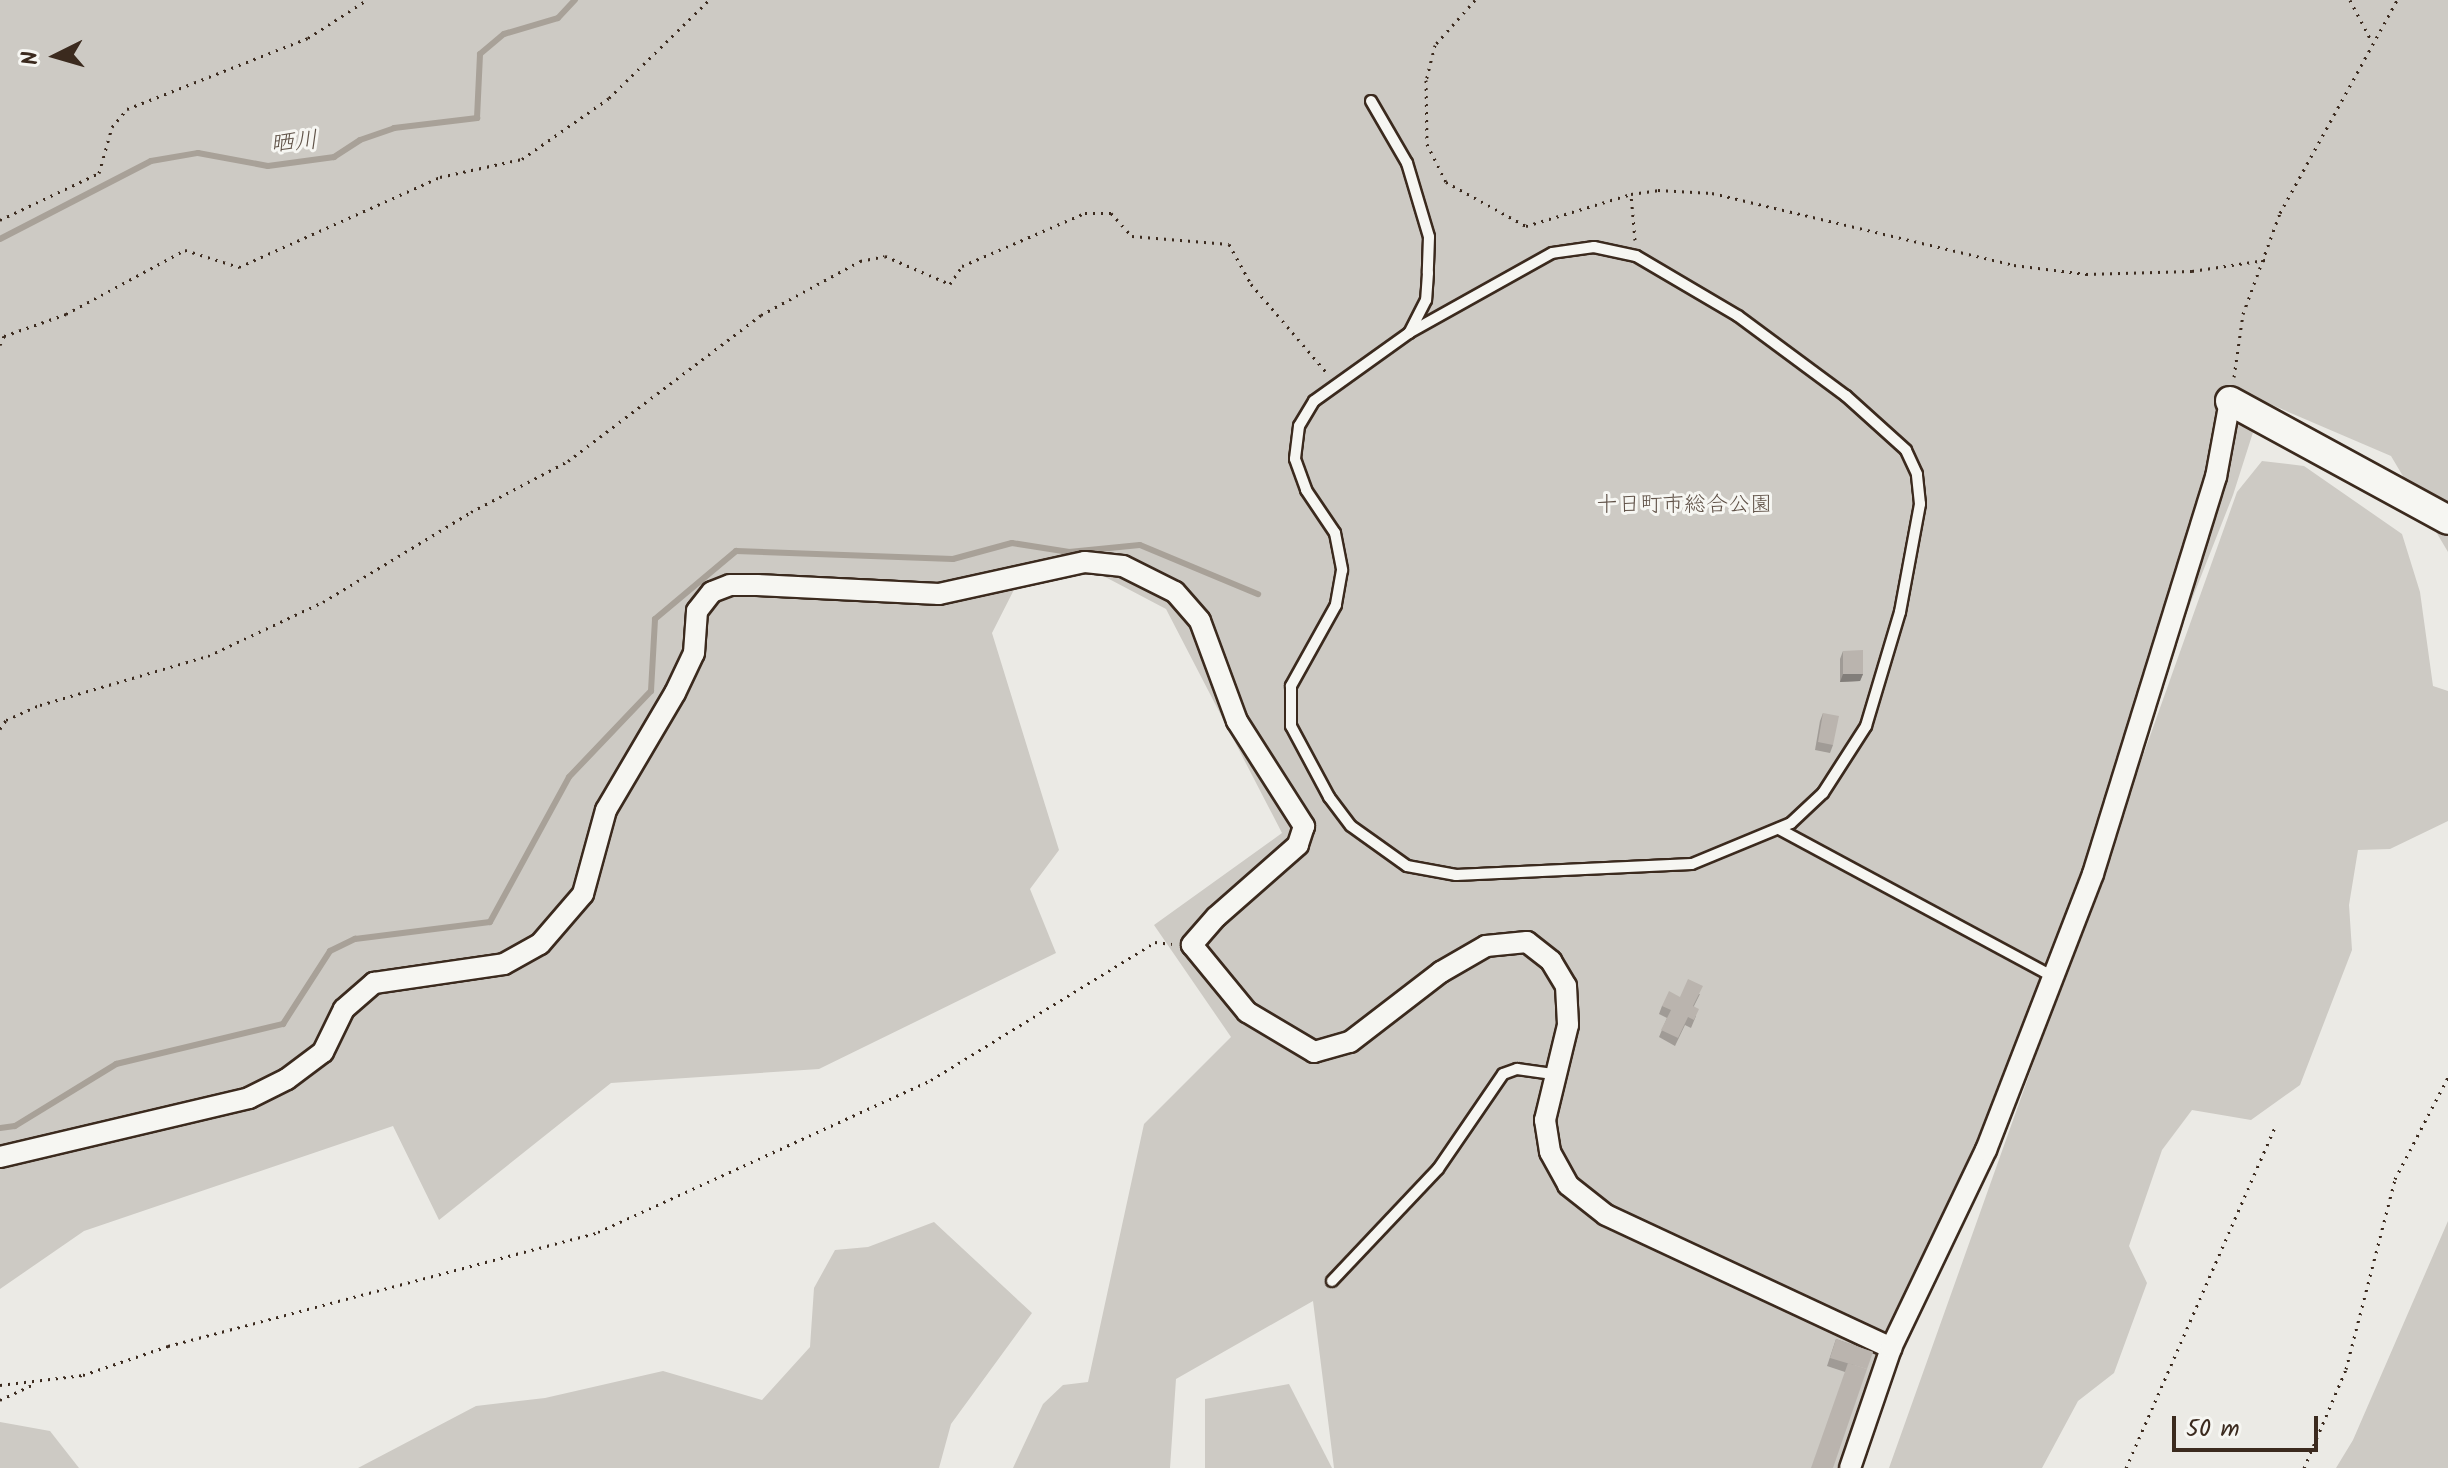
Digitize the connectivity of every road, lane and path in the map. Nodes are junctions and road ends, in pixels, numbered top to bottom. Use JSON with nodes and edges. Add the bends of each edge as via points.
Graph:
{"nodes":[{"id":1,"x":709,"y":0,"type":"edge"},
{"id":2,"x":1475,"y":0,"type":"edge"},
{"id":3,"x":2350,"y":0,"type":"edge"},
{"id":4,"x":2397,"y":0,"type":"edge"},
{"id":5,"x":365,"y":1,"type":"edge"},
{"id":6,"x":2372,"y":42,"type":"junction"},
{"id":7,"x":1371,"y":101,"type":"dead end"},
{"id":8,"x":1631,"y":194,"type":"junction"},
{"id":9,"x":0,"y":220,"type":"edge"},
{"id":10,"x":1636,"y":256,"type":"junction"},
{"id":11,"x":2265,"y":260,"type":"junction"},
{"id":12,"x":1409,"y":333,"type":"junction"},
{"id":13,"x":0,"y":345,"type":"edge"},
{"id":14,"x":1336,"y":383,"type":"junction"},
{"id":15,"x":2230,"y":401,"type":"junction"},
{"id":16,"x":2448,"y":520,"type":"edge"},
{"id":17,"x":0,"y":729,"type":"edge"},
{"id":18,"x":1779,"y":829,"type":"junction"},
{"id":19,"x":1192,"y":945,"type":"junction"},
{"id":20,"x":2054,"y":977,"type":"junction"},
{"id":21,"x":1553,"y":1074,"type":"junction"},
{"id":22,"x":2448,"y":1077,"type":"edge"},
{"id":23,"x":2275,"y":1127,"type":"dead end"},
{"id":24,"x":0,"y":1157,"type":"edge"},
{"id":25,"x":1332,"y":1281,"type":"dead end"},
{"id":26,"x":1891,"y":1348,"type":"junction"},
{"id":27,"x":38,"y":1383,"type":"junction"},
{"id":28,"x":0,"y":1385,"type":"edge"},
{"id":29,"x":0,"y":1400,"type":"edge"},
{"id":30,"x":1850,"y":1468,"type":"edge"},
{"id":31,"x":2126,"y":1468,"type":"edge"},
{"id":32,"x":2304,"y":1468,"type":"edge"}],
"edges":[{"from":1,"to":13,"type":"path","via":[[609,98],[522,159],[440,177],[239,267],[185,250],[66,314],[4,336]]},
{"from":2,"to":8,"type":"path","via":[[1435,45],[1426,80],[1427,144],[1446,182],[1526,226]]},
{"from":3,"to":6,"type":"path"},
{"from":4,"to":6,"type":"path"},
{"from":5,"to":9,"type":"path","via":[[308,38],[127,109],[112,127],[99,173]]},
{"from":6,"to":11,"type":"path","via":[[2319,151],[2297,178]]},
{"from":7,"to":12,"type":"lane","via":[[1407,163],[1429,237],[1426,300]]},
{"from":8,"to":10,"type":"path"},
{"from":8,"to":11,"type":"path","via":[[1712,193],[1985,259],[2086,274],[2192,271]]},
{"from":10,"to":12,"type":"lane","via":[[1594,247],[1552,253]]},
{"from":10,"to":18,"type":"lane","via":[[1738,316],[1846,396],[1906,450],[1917,474],[1920,504],[1900,612],[1866,726],[1823,793]]},
{"from":11,"to":15,"type":"path","via":[[2243,314]]},
{"from":12,"to":14,"type":"lane"},
{"from":14,"to":17,"type":"path","via":[[1251,284],[1229,244],[1132,236],[1111,213],[1085,213],[962,266],[950,284],[885,256],[860,261],[761,315],[568,461],[471,512],[323,602],[208,656],[40,705],[6,720]]},
{"from":14,"to":18,"type":"lane","via":[[1314,401],[1299,426],[1295,459],[1306,490],[1335,533],[1342,570],[1336,605],[1291,686],[1291,726],[1351,826],[1407,866],[1456,875],[1692,864]]},
{"from":15,"to":16,"type":"street"},
{"from":15,"to":20,"type":"street","via":[[2216,477],[2132,753]]},
{"from":18,"to":20,"type":"lane"},
{"from":19,"to":21,"type":"street","via":[[1247,1012],[1314,1052],[1350,1042],[1441,972],[1486,946],[1527,942],[1551,961],[1566,986],[1568,1025]]},
{"from":19,"to":24,"type":"street","via":[[1298,845],[1304,826],[1237,721],[1200,621],[1175,592],[1123,566],[1085,562],[939,594],[730,585],[712,592],[697,611],[694,653],[606,810],[583,894],[540,944],[504,964],[374,983],[344,1009],[323,1052],[249,1098]]},
{"from":19,"to":27,"type":"path","via":[[1155,942],[931,1080],[598,1232]]},
{"from":20,"to":26,"type":"street","via":[[1986,1150]]},
{"from":21,"to":25,"type":"lane","via":[[1517,1069],[1503,1074],[1438,1169]]},
{"from":21,"to":26,"type":"street","via":[[1547,1130],[1550,1152],[1568,1185],[1606,1215]]},
{"from":22,"to":32,"type":"path","via":[[2395,1179],[2346,1369]]},
{"from":23,"to":31,"type":"path"},
{"from":26,"to":30,"type":"street"},
{"from":27,"to":28,"type":"path"},
{"from":27,"to":29,"type":"path"}]}
